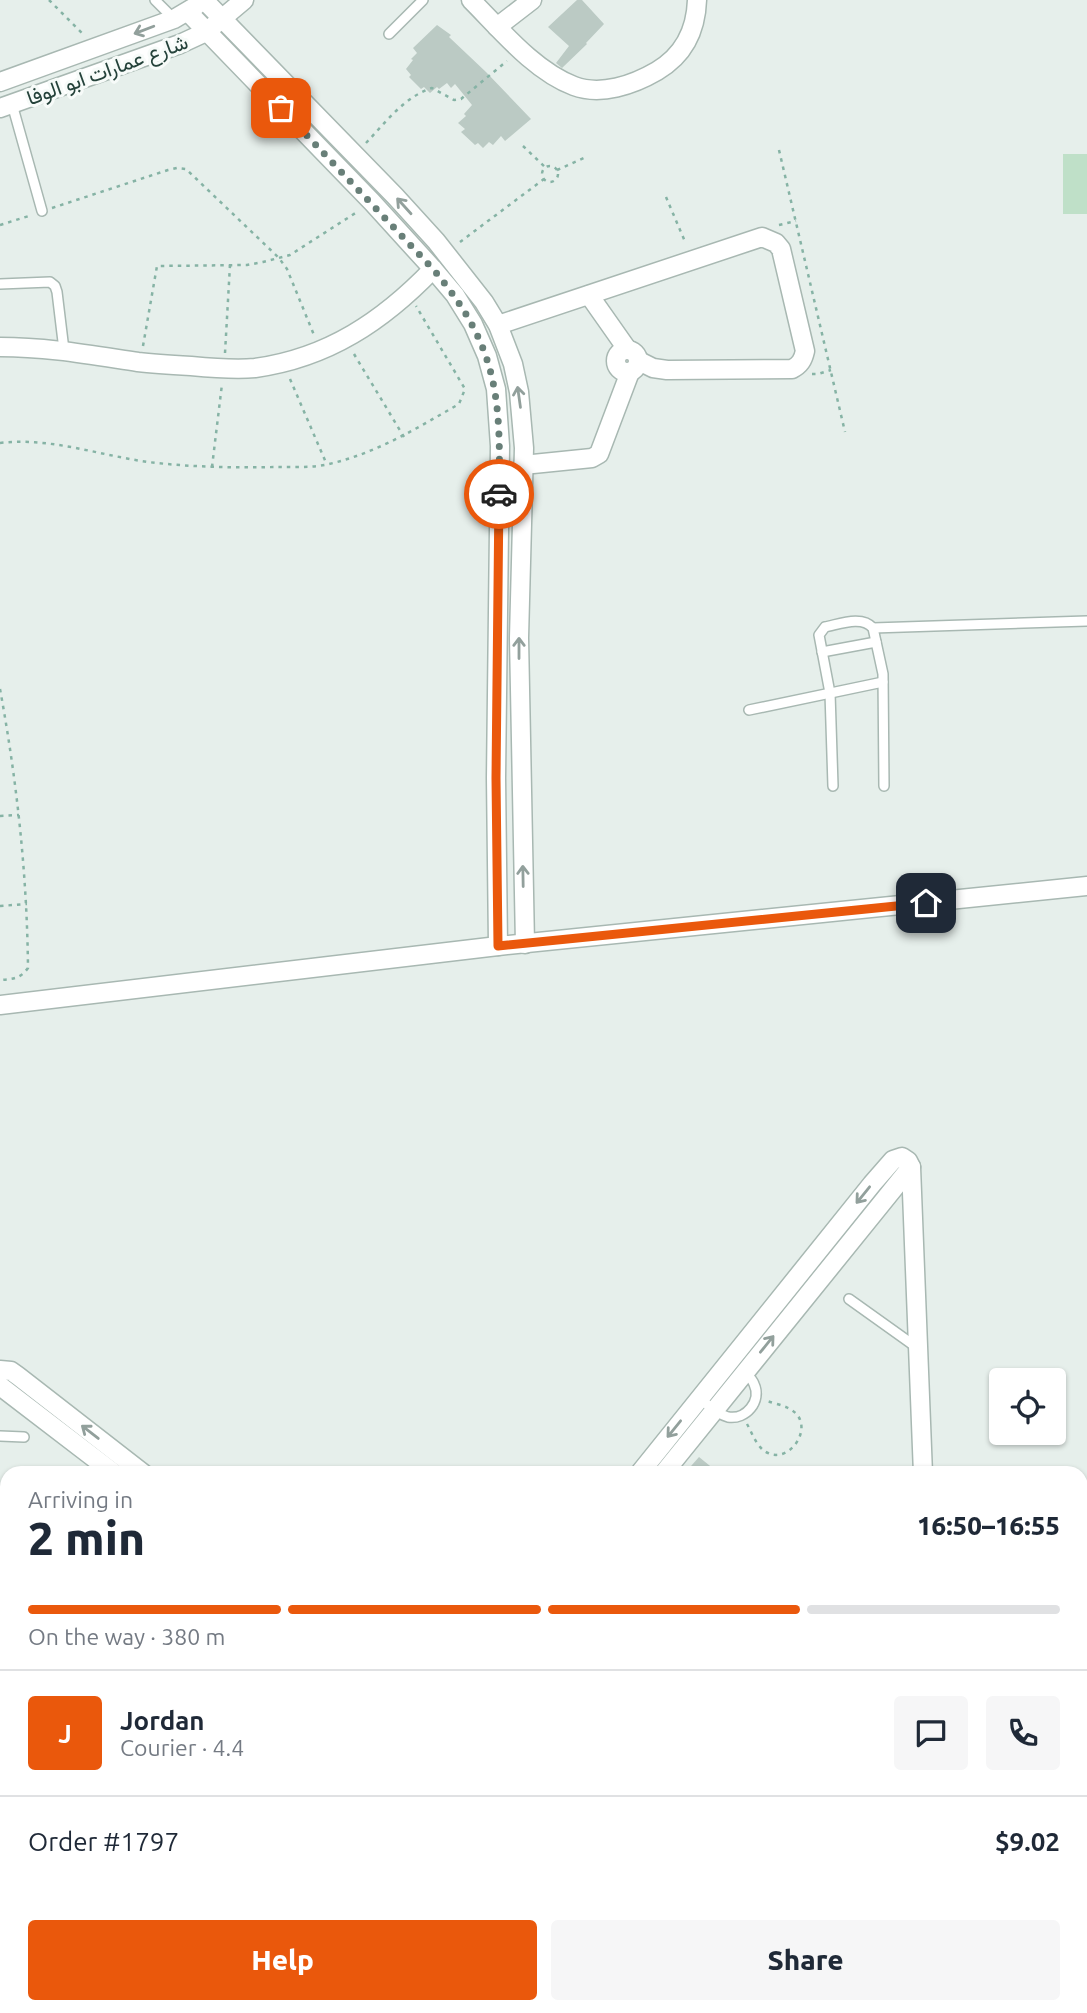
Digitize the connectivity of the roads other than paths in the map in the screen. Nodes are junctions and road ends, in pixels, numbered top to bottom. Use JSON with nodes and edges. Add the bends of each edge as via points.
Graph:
{"nodes":[{"id":1,"x":155,"y":0,"type":"edge"},
{"id":2,"x":204,"y":0,"type":"edge"},
{"id":3,"x":244,"y":0,"type":"edge"},
{"id":4,"x":422,"y":0,"type":"edge"},
{"id":5,"x":471,"y":0,"type":"edge"},
{"id":6,"x":532,"y":0,"type":"edge"},
{"id":7,"x":697,"y":0,"type":"edge"},
{"id":8,"x":181,"y":15,"type":"junction"},
{"id":9,"x":222,"y":19,"type":"junction"},
{"id":10,"x":498,"y":27,"type":"junction"},
{"id":11,"x":206,"y":32,"type":"junction"},
{"id":12,"x":389,"y":34,"type":"dead end"},
{"id":13,"x":260,"y":56,"type":"junction"},
{"id":14,"x":245,"y":70,"type":"junction"},
{"id":15,"x":0,"y":82,"type":"edge"},
{"id":16,"x":6,"y":106,"type":"edge"},
{"id":17,"x":42,"y":211,"type":"road end"},
{"id":18,"x":433,"y":269,"type":"junction"},
{"id":19,"x":0,"y":284,"type":"edge"},
{"id":20,"x":589,"y":295,"type":"junction"},
{"id":21,"x":498,"y":325,"type":"junction"},
{"id":22,"x":0,"y":341,"type":"edge"},
{"id":23,"x":0,"y":346,"type":"edge"},
{"id":24,"x":64,"y":350,"type":"junction"},
{"id":25,"x":632,"y":361,"type":"junction"},
{"id":26,"x":522,"y":426,"type":"junction"},
{"id":27,"x":499,"y":428,"type":"junction"},
{"id":28,"x":523,"y":465,"type":"junction"},
{"id":29,"x":1087,"y":621,"type":"edge"},
{"id":30,"x":873,"y":628,"type":"junction"},
{"id":31,"x":876,"y":642,"type":"junction"},
{"id":32,"x":822,"y":652,"type":"junction"},
{"id":33,"x":883,"y":682,"type":"junction"},
{"id":34,"x":830,"y":693,"type":"junction"},
{"id":35,"x":749,"y":710,"type":"dead end"},
{"id":36,"x":833,"y":786,"type":"dead end"},
{"id":37,"x":884,"y":786,"type":"dead end"},
{"id":38,"x":1087,"y":886,"type":"edge"},
{"id":39,"x":525,"y":944,"type":"junction"},
{"id":40,"x":498,"y":946,"type":"junction"},
{"id":41,"x":0,"y":1005,"type":"edge"},
{"id":42,"x":911,"y":1167,"type":"junction"},
{"id":43,"x":849,"y":1299,"type":"dead end"},
{"id":44,"x":919,"y":1349,"type":"junction"},
{"id":45,"x":729,"y":1360,"type":"junction"},
{"id":46,"x":0,"y":1370,"type":"edge"},
{"id":47,"x":744,"y":1372,"type":"junction"},
{"id":48,"x":0,"y":1386,"type":"edge"},
{"id":49,"x":699,"y":1398,"type":"junction"},
{"id":50,"x":714,"y":1410,"type":"junction"},
{"id":51,"x":0,"y":1436,"type":"edge"},
{"id":52,"x":24,"y":1437,"type":"dead end"},
{"id":53,"x":105,"y":1466,"type":"edge"},
{"id":54,"x":134,"y":1466,"type":"edge"},
{"id":55,"x":645,"y":1466,"type":"edge"},
{"id":56,"x":669,"y":1466,"type":"edge"},
{"id":57,"x":923,"y":1466,"type":"edge"}],
"edges":[{"from":1,"to":8,"type":"lane"},
{"from":2,"to":8,"type":"street","name":"شارع عمارات ابو الوفا"},
{"from":2,"to":9,"type":"street"},
{"from":3,"to":9,"type":"street","name":"شارع عمارات ابو الوفا"},
{"from":4,"to":12,"type":"lane"},
{"from":5,"to":10,"type":"street"},
{"from":6,"to":10,"type":"street"},
{"from":7,"to":10,"type":"street","via":[[688,41],[667,65],[638,82],[607,90],[575,86],[549,72]]},
{"from":8,"to":11,"type":"street"},
{"from":8,"to":15,"type":"street","name":"شارع عمارات ابو الوفا","one_way":true},
{"from":9,"to":11,"type":"street","name":"شارع عمارات ابو الوفا"},
{"from":9,"to":13,"type":"street"},
{"from":11,"to":14,"type":"street"},
{"from":11,"to":16,"type":"street","name":"شارع عمارات ابو الوفا"},
{"from":13,"to":14,"type":"street"},
{"from":21,"to":13,"type":"street","one_way":true,"via":[[446,253]]},
{"from":14,"to":18,"type":"street"},
{"from":16,"to":17,"type":"lane"},
{"from":18,"to":24,"type":"street","via":[[382,317],[320,351],[283,363],[223,369]]},
{"from":18,"to":27,"type":"street","via":[[455,295],[487,356]]},
{"from":19,"to":24,"type":"lane","via":[[53,284]]},
{"from":20,"to":21,"type":"street"},
{"from":20,"to":25,"type":"street"},
{"from":20,"to":25,"type":"street","via":[[762,237],[781,249],[805,351],[797,366],[667,370]]},
{"from":26,"to":21,"type":"street","one_way":true,"via":[[513,364]]},
{"from":22,"to":23,"type":"lane"},
{"from":23,"to":24,"type":"street"},
{"from":25,"to":28,"type":"street","via":[[599,454]]},
{"from":26,"to":27,"type":"street"},
{"from":26,"to":28,"type":"street"},
{"from":27,"to":40,"type":"street"},
{"from":39,"to":28,"type":"street","one_way":true,"via":[[519,652]]},
{"from":29,"to":30,"type":"lane"},
{"from":30,"to":31,"type":"lane"},
{"from":30,"to":32,"type":"lane","via":[[860,621],[825,627],[819,635]]},
{"from":31,"to":32,"type":"lane"},
{"from":31,"to":33,"type":"lane"},
{"from":32,"to":34,"type":"lane"},
{"from":33,"to":34,"type":"lane"},
{"from":33,"to":37,"type":"lane"},
{"from":34,"to":35,"type":"lane"},
{"from":34,"to":36,"type":"lane"},
{"from":38,"to":39,"type":"street"},
{"from":39,"to":40,"type":"street"},
{"from":40,"to":41,"type":"street"},
{"from":42,"to":44,"type":"street"},
{"from":42,"to":45,"type":"street","one_way":true,"via":[[902,1157],[893,1160]]},
{"from":47,"to":42,"type":"street","one_way":true},
{"from":43,"to":44,"type":"lane"},
{"from":44,"to":57,"type":"street"},
{"from":45,"to":47,"type":"lane"},
{"from":45,"to":49,"type":"street"},
{"from":54,"to":46,"type":"street","one_way":true,"via":[[11,1371]]},
{"from":47,"to":50,"type":"street"},
{"from":47,"to":50,"type":"lane","via":[[754,1384],[755,1398],[748,1411],[727,1417]]},
{"from":48,"to":53,"type":"street"},
{"from":49,"to":50,"type":"lane"},
{"from":49,"to":55,"type":"street","one_way":true},
{"from":50,"to":56,"type":"street"},
{"from":51,"to":52,"type":"lane"}]}
